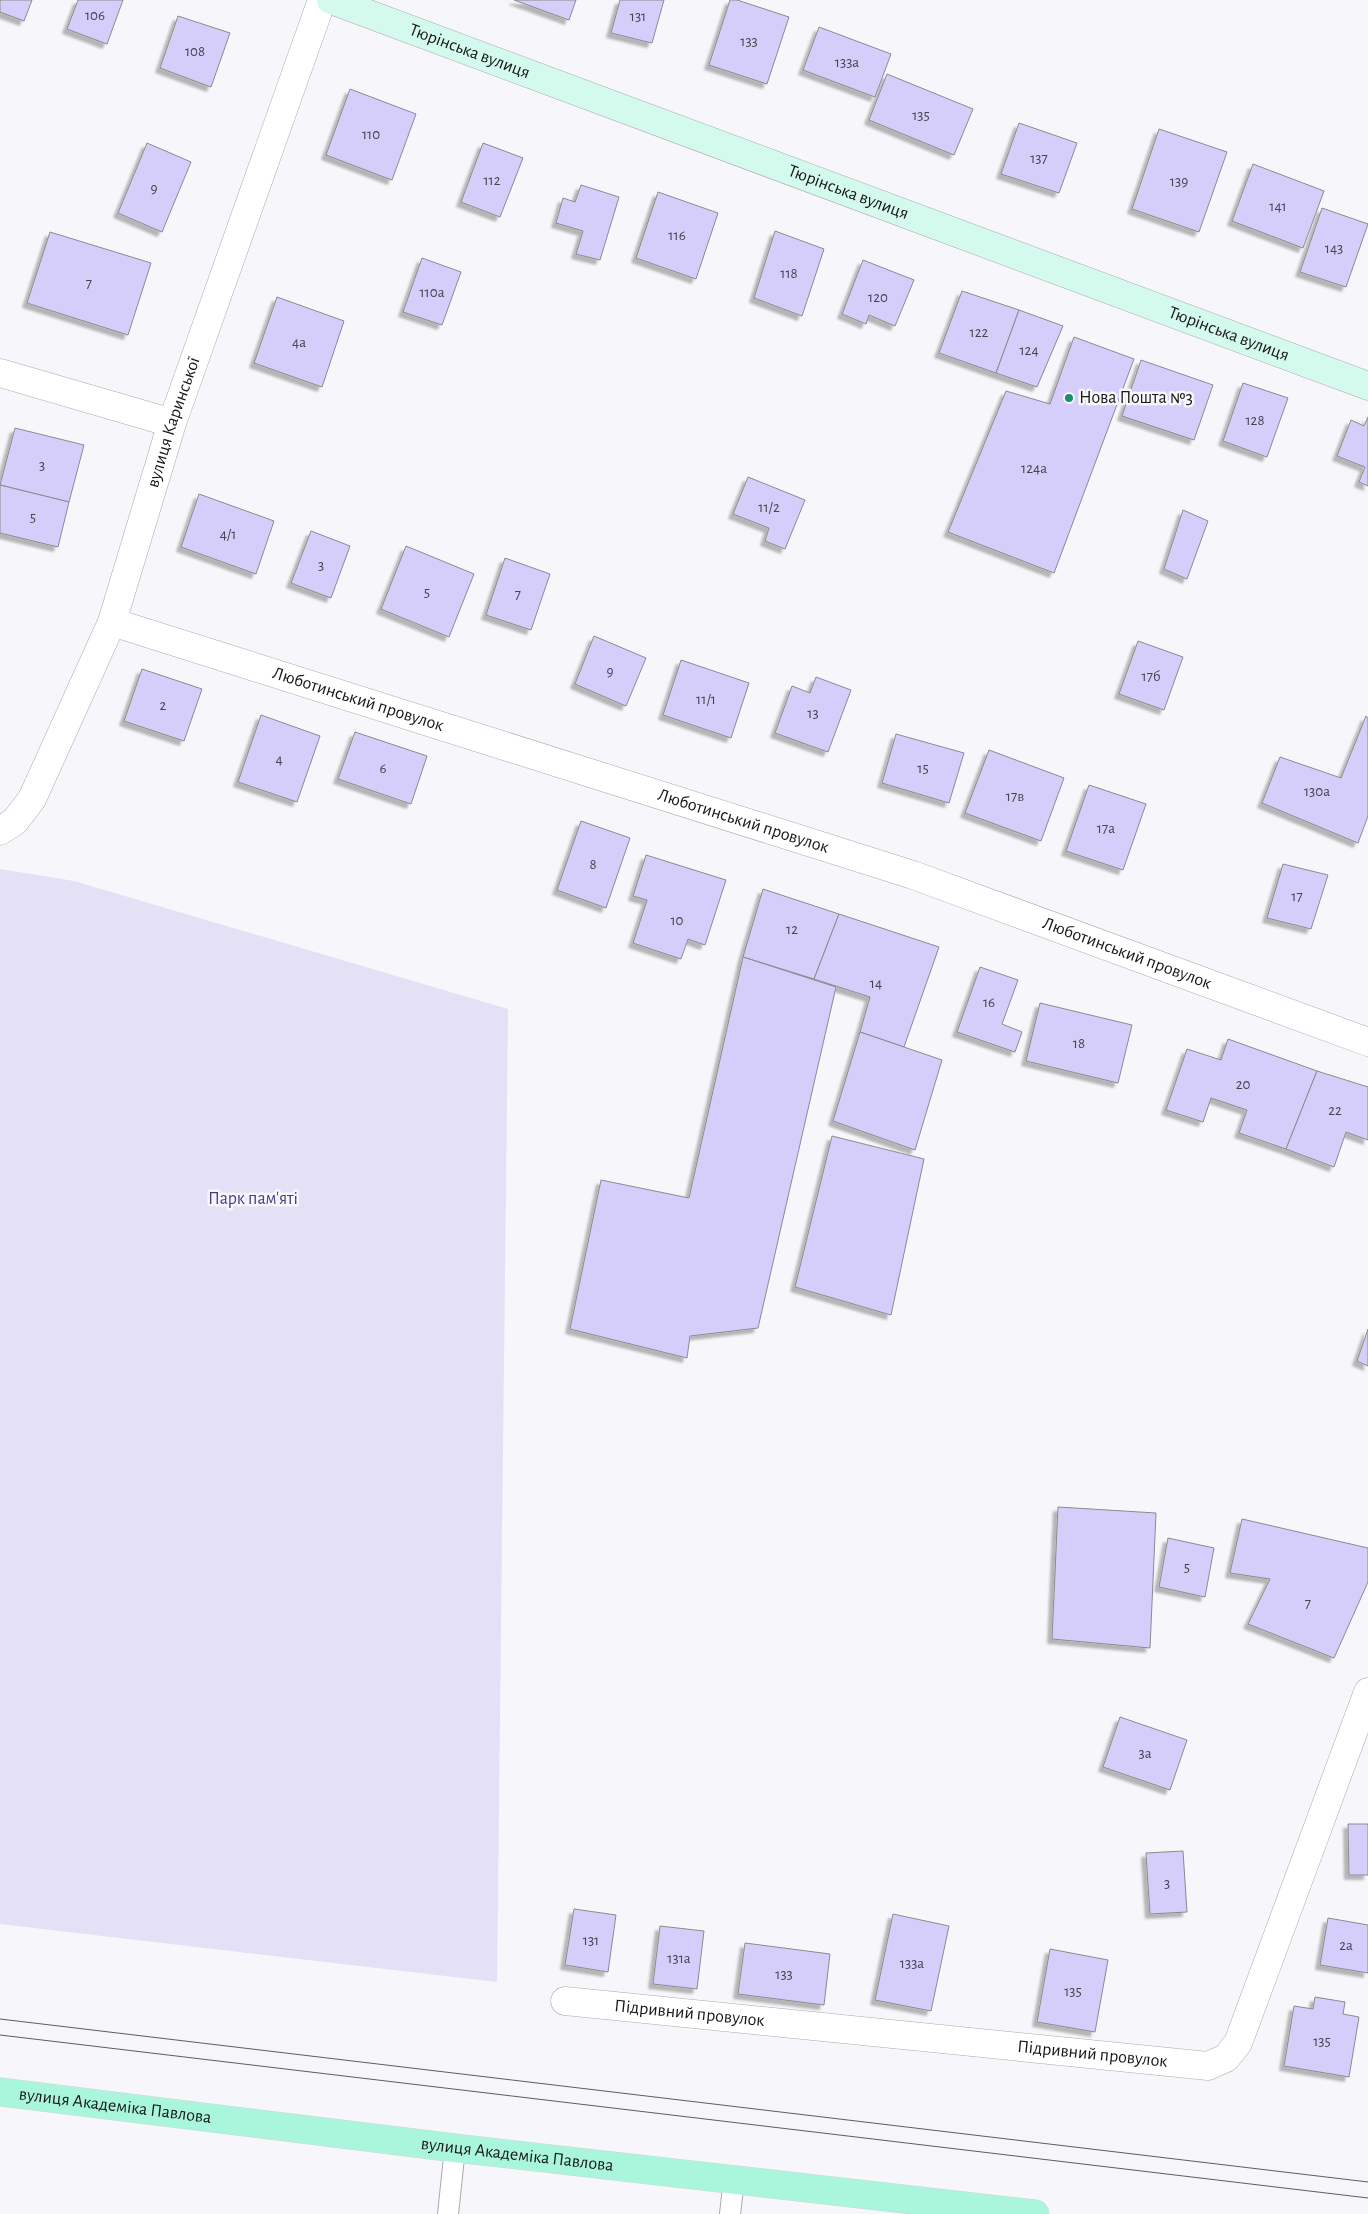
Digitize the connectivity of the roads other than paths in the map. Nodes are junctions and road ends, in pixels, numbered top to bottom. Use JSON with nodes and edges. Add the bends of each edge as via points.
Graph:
{"nodes":[{"id":1,"x":322,"y":0,"type":"edge"},
{"id":2,"x":331,"y":0,"type":"edge"},
{"id":3,"x":0,"y":373,"type":"edge"},
{"id":4,"x":1368,"y":386,"type":"edge"},
{"id":5,"x":172,"y":423,"type":"junction"},
{"id":6,"x":112,"y":622,"type":"junction"},
{"id":7,"x":0,"y":831,"type":"edge"},
{"id":8,"x":1368,"y":1042,"type":"edge"},
{"id":9,"x":1368,"y":1692,"type":"edge"},
{"id":10,"x":565,"y":2002,"type":"dead end"},
{"id":11,"x":0,"y":2092,"type":"edge"},
{"id":12,"x":455,"y":2148,"type":"junction"},
{"id":13,"x":734,"y":2179,"type":"junction"},
{"id":14,"x":946,"y":2209,"type":"edge"},
{"id":15,"x":448,"y":2214,"type":"edge"},
{"id":16,"x":730,"y":2214,"type":"edge"},
{"id":17,"x":1035,"y":2214,"type":"edge"}],
"edges":[{"from":1,"to":5,"type":"street","name":"вулиця Каринської"},
{"from":2,"to":4,"type":"main road","name":"Тюрінська вулиця"},
{"from":3,"to":5,"type":"street"},
{"from":5,"to":6,"type":"street","name":"вулиця Каринської"},
{"from":6,"to":7,"type":"street","name":"вулиця Каринської","via":[[32,799],[15,821]]},
{"from":6,"to":8,"type":"street","name":"Люботинський провулок","via":[[914,875]]},
{"from":9,"to":10,"type":"street","name":"Підривний провулок","via":[[1238,2043],[1226,2058],[1208,2066]]},
{"from":11,"to":12,"type":"main road","name":"вулиця Академіка Павлова"},
{"from":12,"to":13,"type":"main road","name":"вулиця Академіка Павлова"},
{"from":12,"to":15,"type":"lane"},
{"from":13,"to":14,"type":"main road","name":"вулиця Академіка Павлова"},
{"from":13,"to":16,"type":"lane"},
{"from":14,"to":17,"type":"main road","name":"вулиця Академіка Павлова"}]}
